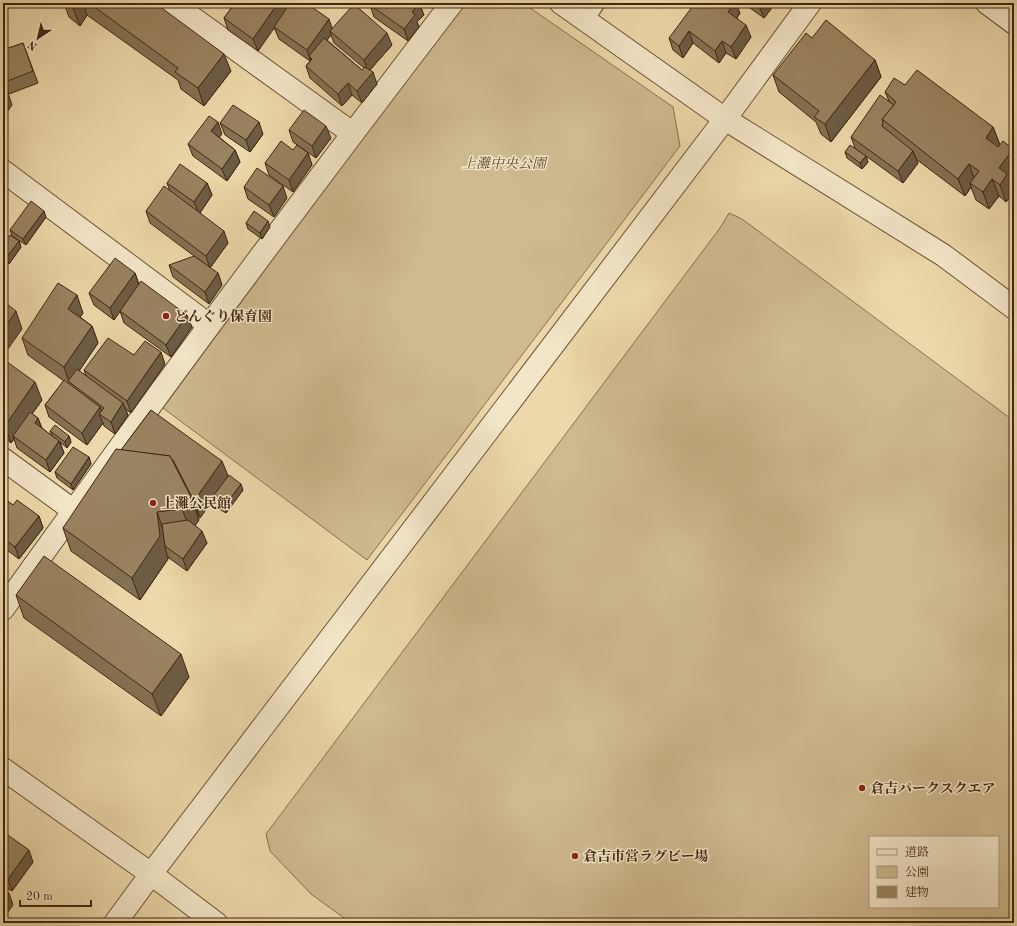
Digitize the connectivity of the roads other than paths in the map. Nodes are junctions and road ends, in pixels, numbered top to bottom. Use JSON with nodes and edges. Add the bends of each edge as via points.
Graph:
{"nodes":[{"id":1,"x":172,"y":3,"type":"edge"},
{"id":2,"x":452,"y":3,"type":"edge"},
{"id":3,"x":560,"y":3,"type":"edge"},
{"id":4,"x":599,"y":3,"type":"edge"},
{"id":5,"x":810,"y":3,"type":"edge"},
{"id":6,"x":987,"y":3,"type":"edge"},
{"id":7,"x":587,"y":21,"type":"junction"},
{"id":8,"x":1014,"y":22,"type":"edge"},
{"id":9,"x":725,"y":119,"type":"junction"},
{"id":10,"x":352,"y":133,"type":"junction"},
{"id":11,"x":3,"y":171,"type":"edge"},
{"id":12,"x":1014,"y":308,"type":"edge"},
{"id":13,"x":210,"y":325,"type":"junction"},
{"id":14,"x":3,"y":459,"type":"edge"},
{"id":15,"x":74,"y":511,"type":"junction"},
{"id":16,"x":3,"y":610,"type":"edge"},
{"id":17,"x":3,"y":770,"type":"edge"},
{"id":18,"x":150,"y":874,"type":"junction"},
{"id":19,"x":115,"y":923,"type":"edge"},
{"id":20,"x":216,"y":923,"type":"edge"}],
"edges":[{"from":1,"to":10,"type":"street"},
{"from":2,"to":10,"type":"street"},
{"from":3,"to":7,"type":"street"},
{"from":4,"to":7,"type":"lane"},
{"from":5,"to":9,"type":"street"},
{"from":6,"to":8,"type":"street"},
{"from":7,"to":9,"type":"street"},
{"from":9,"to":12,"type":"street","via":[[943,256]]},
{"from":9,"to":18,"type":"street"},
{"from":10,"to":13,"type":"street"},
{"from":11,"to":13,"type":"street"},
{"from":13,"to":15,"type":"street"},
{"from":14,"to":15,"type":"street"},
{"from":15,"to":16,"type":"street"},
{"from":17,"to":18,"type":"street"},
{"from":18,"to":19,"type":"street"},
{"from":18,"to":20,"type":"street"}]}
